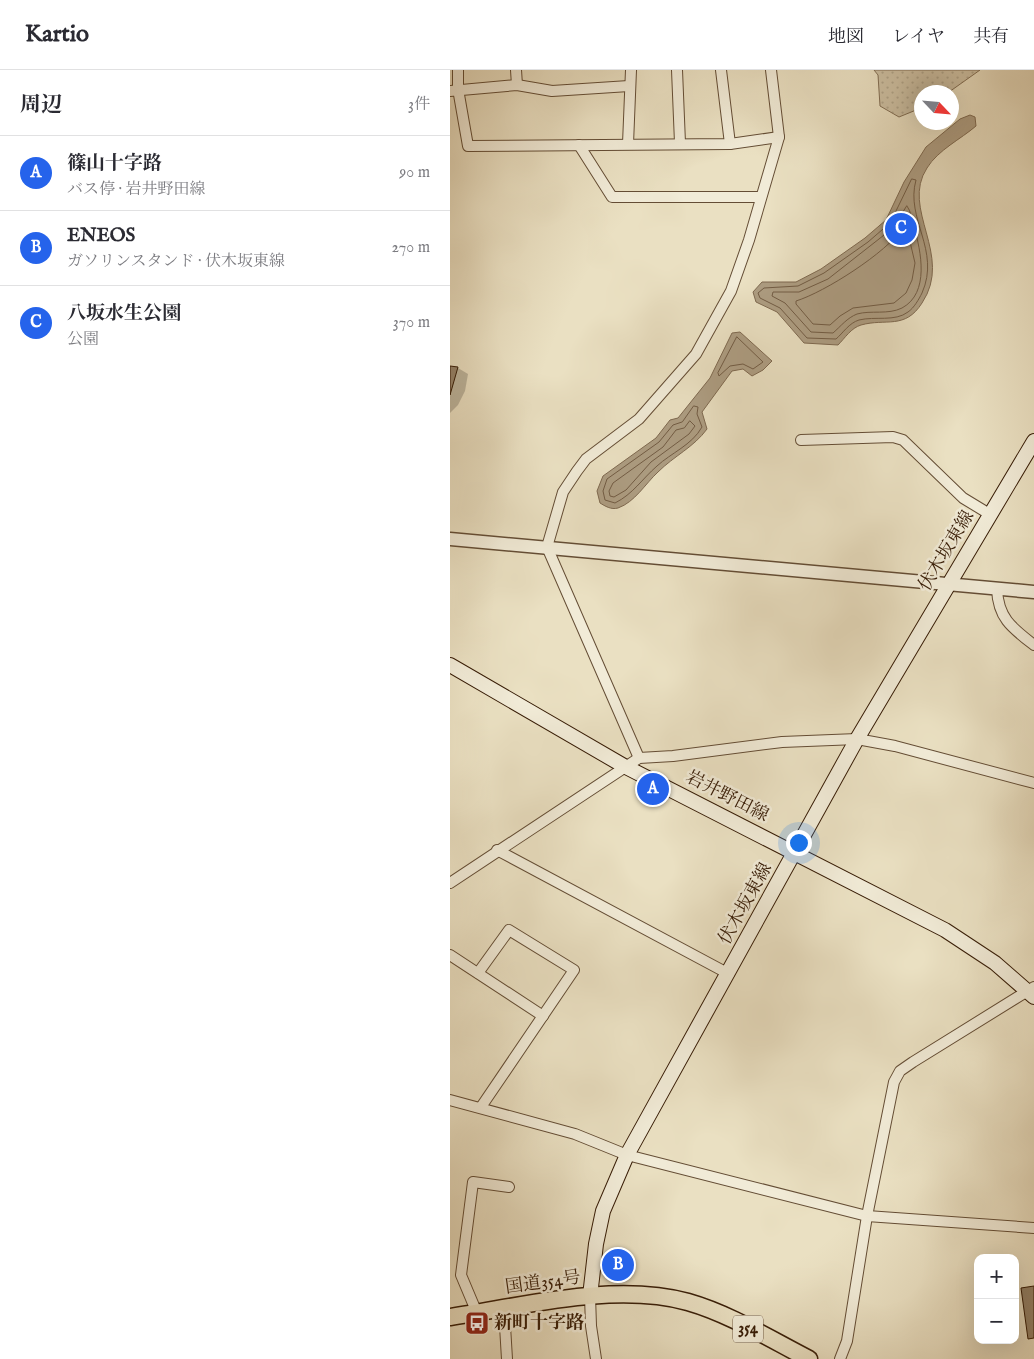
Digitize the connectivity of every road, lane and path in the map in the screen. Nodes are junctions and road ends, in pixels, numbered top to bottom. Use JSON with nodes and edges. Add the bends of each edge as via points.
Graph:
{"nodes":[{"id":1,"x":458,"y":70,"type":"edge"},
{"id":2,"x":516,"y":70,"type":"edge"},
{"id":3,"x":631,"y":70,"type":"edge"},
{"id":4,"x":677,"y":70,"type":"edge"},
{"id":5,"x":721,"y":70,"type":"edge"},
{"id":6,"x":771,"y":70,"type":"edge"},
{"id":7,"x":518,"y":85,"type":"junction"},
{"id":8,"x":629,"y":86,"type":"junction"},
{"id":9,"x":454,"y":90,"type":"edge"},
{"id":10,"x":779,"y":137,"type":"junction"},
{"id":11,"x":680,"y":143,"type":"junction"},
{"id":12,"x":579,"y":144,"type":"junction"},
{"id":13,"x":628,"y":144,"type":"junction"},
{"id":14,"x":730,"y":144,"type":"junction"},
{"id":15,"x":762,"y":198,"type":"junction"},
{"id":16,"x":801,"y":440,"type":"dead end"},
{"id":17,"x":1034,"y":441,"type":"edge"},
{"id":18,"x":991,"y":516,"type":"junction"},
{"id":19,"x":450,"y":539,"type":"edge"},
{"id":20,"x":548,"y":547,"type":"junction"},
{"id":21,"x":948,"y":584,"type":"junction"},
{"id":22,"x":997,"y":589,"type":"junction"},
{"id":23,"x":1034,"y":592,"type":"edge"},
{"id":24,"x":1034,"y":645,"type":"edge"},
{"id":25,"x":450,"y":666,"type":"edge"},
{"id":26,"x":857,"y":739,"type":"junction"},
{"id":27,"x":639,"y":758,"type":"junction"},
{"id":28,"x":624,"y":766,"type":"junction"},
{"id":29,"x":1034,"y":783,"type":"edge"},
{"id":30,"x":497,"y":850,"type":"junction"},
{"id":31,"x":796,"y":852,"type":"junction"},
{"id":32,"x":450,"y":883,"type":"edge"},
{"id":33,"x":450,"y":954,"type":"edge"},
{"id":34,"x":478,"y":973,"type":"junction"},
{"id":35,"x":729,"y":974,"type":"junction"},
{"id":36,"x":1032,"y":991,"type":"edge"},
{"id":37,"x":542,"y":1016,"type":"junction"},
{"id":38,"x":450,"y":1100,"type":"edge"},
{"id":39,"x":481,"y":1107,"type":"junction"},
{"id":40,"x":627,"y":1155,"type":"junction"},
{"id":41,"x":509,"y":1187,"type":"dead end"},
{"id":42,"x":866,"y":1216,"type":"junction"},
{"id":43,"x":1034,"y":1228,"type":"edge"},
{"id":44,"x":590,"y":1296,"type":"junction"},
{"id":45,"x":504,"y":1309,"type":"junction"},
{"id":46,"x":477,"y":1313,"type":"junction"},
{"id":47,"x":450,"y":1317,"type":"edge"},
{"id":48,"x":507,"y":1359,"type":"edge"},
{"id":49,"x":596,"y":1359,"type":"edge"},
{"id":50,"x":809,"y":1359,"type":"edge"},
{"id":51,"x":840,"y":1359,"type":"edge"}],
"edges":[{"from":1,"to":9,"type":"street"},
{"from":2,"to":7,"type":"street"},
{"from":3,"to":8,"type":"street"},
{"from":4,"to":11,"type":"street"},
{"from":5,"to":14,"type":"street"},
{"from":6,"to":10,"type":"street"},
{"from":7,"to":8,"type":"street","via":[[552,91]]},
{"from":7,"to":9,"type":"street"},
{"from":8,"to":13,"type":"street"},
{"from":9,"to":12,"type":"street","via":[[468,146]]},
{"from":10,"to":14,"type":"street"},
{"from":10,"to":15,"type":"street"},
{"from":11,"to":13,"type":"street"},
{"from":11,"to":14,"type":"street"},
{"from":12,"to":13,"type":"street"},
{"from":12,"to":15,"type":"street","via":[[612,197]]},
{"from":15,"to":20,"type":"street","via":[[731,291],[696,354],[639,419],[586,459],[563,492]]},
{"from":16,"to":18,"type":"street","via":[[893,437],[903,440],[963,498]]},
{"from":17,"to":18,"type":"main road","name":"伏木坂東線"},
{"from":18,"to":21,"type":"main road","name":"伏木坂東線"},
{"from":19,"to":20,"type":"street"},
{"from":20,"to":21,"type":"street"},
{"from":20,"to":27,"type":"street"},
{"from":21,"to":22,"type":"street"},
{"from":21,"to":26,"type":"main road","name":"伏木坂東線"},
{"from":22,"to":23,"type":"street"},
{"from":22,"to":24,"type":"street","via":[[998,606],[1003,616]]},
{"from":25,"to":28,"type":"main road","name":"岩井野田線"},
{"from":26,"to":27,"type":"street","via":[[782,742]]},
{"from":26,"to":29,"type":"street"},
{"from":26,"to":31,"type":"main road","name":"伏木坂東線"},
{"from":27,"to":28,"type":"street"},
{"from":28,"to":30,"type":"street"},
{"from":28,"to":31,"type":"main road","name":"岩井野田線"},
{"from":30,"to":32,"type":"street"},
{"from":30,"to":35,"type":"street"},
{"from":31,"to":35,"type":"main road","name":"伏木坂東線"},
{"from":31,"to":36,"type":"main road","name":"岩井野田線","via":[[945,930]]},
{"from":33,"to":34,"type":"street"},
{"from":34,"to":37,"type":"street"},
{"from":34,"to":37,"type":"street","via":[[509,930],[574,970]]},
{"from":35,"to":40,"type":"main road","name":"伏木坂東線"},
{"from":36,"to":42,"type":"street","via":[[900,1071],[890,1097]]},
{"from":37,"to":39,"type":"street"},
{"from":38,"to":39,"type":"street"},
{"from":39,"to":40,"type":"street","via":[[575,1134]]},
{"from":40,"to":42,"type":"street"},
{"from":40,"to":44,"type":"main road","name":"伏木坂東線","via":[[603,1211]]},
{"from":41,"to":46,"type":"street","via":[[473,1182],[461,1275]]},
{"from":42,"to":43,"type":"street"},
{"from":42,"to":51,"type":"street","via":[[847,1341]]},
{"from":44,"to":45,"type":"highway","name":"国道354号","number":"354"},
{"from":44,"to":49,"type":"street"},
{"from":44,"to":50,"type":"highway","name":"国道354号","number":"354","via":[[639,1294],[686,1302],[730,1319]]},
{"from":45,"to":46,"type":"highway","name":"国道354号","number":"354"},
{"from":45,"to":48,"type":"street"},
{"from":46,"to":47,"type":"highway","name":"国道354号","number":"354"}]}
